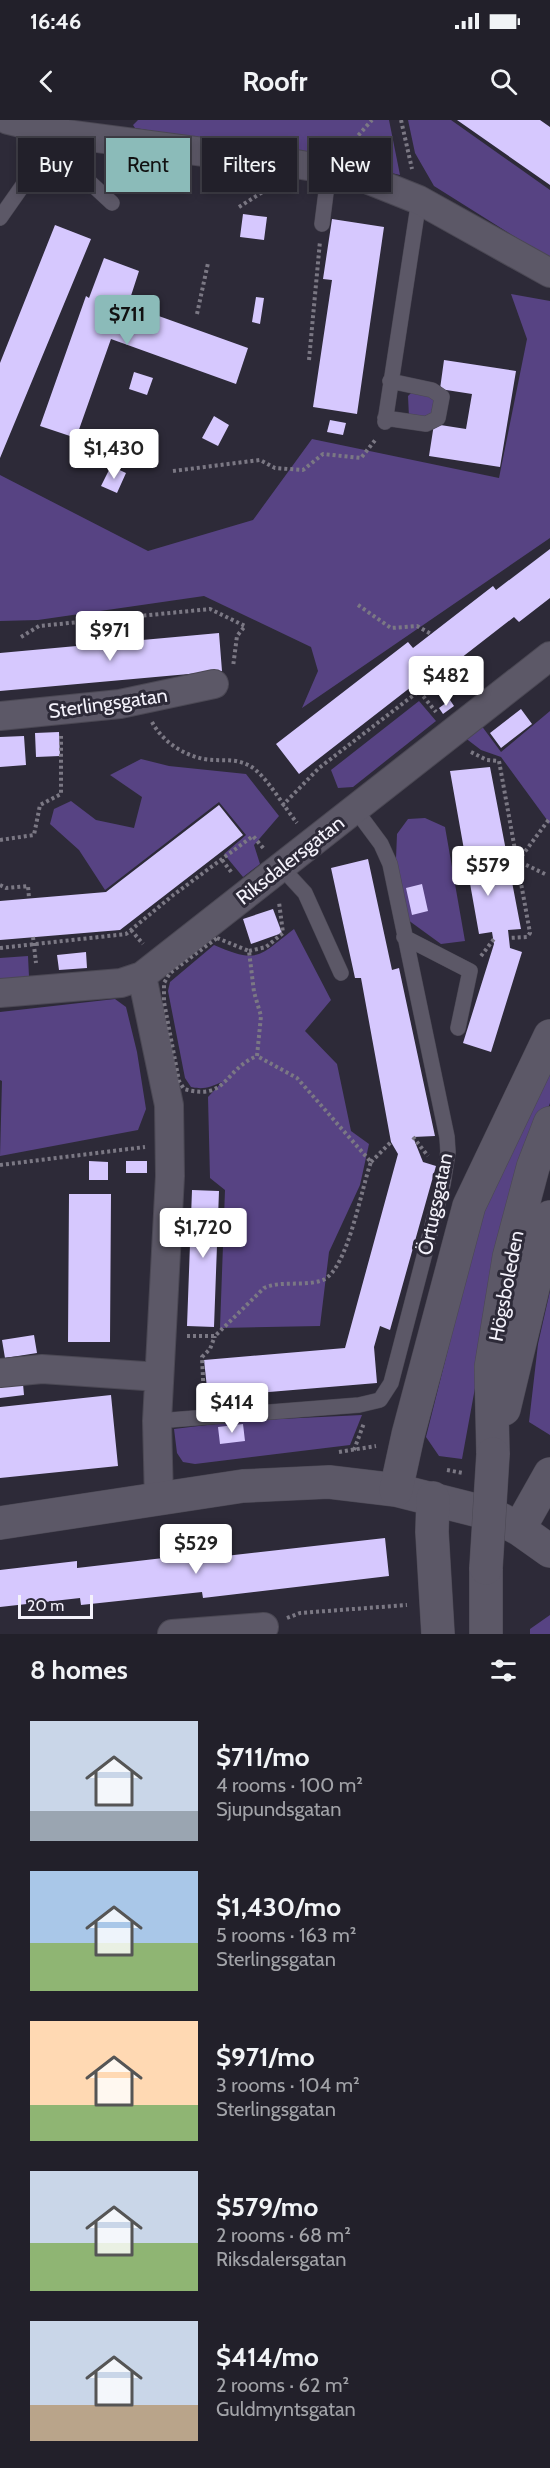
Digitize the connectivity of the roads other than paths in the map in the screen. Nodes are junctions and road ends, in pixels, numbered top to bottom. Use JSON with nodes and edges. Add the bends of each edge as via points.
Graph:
{"nodes":[{"id":1,"x":8,"y":120,"type":"edge"},
{"id":2,"x":61,"y":133,"type":"junction"},
{"id":3,"x":309,"y":166,"type":"edge"},
{"id":4,"x":391,"y":189,"type":"edge"},
{"id":5,"x":326,"y":192,"type":"edge"},
{"id":6,"x":419,"y":200,"type":"junction"},
{"id":7,"x":112,"y":203,"type":"dead end"},
{"id":8,"x":0,"y":218,"type":"edge"},
{"id":9,"x":322,"y":224,"type":"road end"},
{"id":10,"x":550,"y":273,"type":"edge"},
{"id":11,"x":390,"y":381,"type":"junction"},
{"id":12,"x":550,"y":656,"type":"edge"},
{"id":13,"x":214,"y":684,"type":"road end"},
{"id":14,"x":0,"y":716,"type":"edge"},
{"id":15,"x":355,"y":809,"type":"junction"},
{"id":16,"x":273,"y":859,"type":"junction"},
{"id":17,"x":404,"y":937,"type":"junction"},
{"id":18,"x":341,"y":973,"type":"dead end"},
{"id":19,"x":142,"y":976,"type":"junction"},
{"id":20,"x":0,"y":993,"type":"edge"},
{"id":21,"x":458,"y":1028,"type":"dead end"},
{"id":22,"x":550,"y":1036,"type":"edge"},
{"id":23,"x":550,"y":1123,"type":"edge"},
{"id":24,"x":550,"y":1217,"type":"edge"},
{"id":25,"x":0,"y":1373,"type":"edge"},
{"id":26,"x":159,"y":1377,"type":"junction"},
{"id":27,"x":157,"y":1421,"type":"junction"},
{"id":28,"x":493,"y":1454,"type":"junction"},
{"id":29,"x":550,"y":1474,"type":"edge"},
{"id":30,"x":396,"y":1490,"type":"junction"},
{"id":31,"x":433,"y":1498,"type":"junction"},
{"id":32,"x":159,"y":1500,"type":"junction"},
{"id":33,"x":0,"y":1523,"type":"edge"},
{"id":34,"x":519,"y":1529,"type":"junction"},
{"id":35,"x":550,"y":1551,"type":"edge"},
{"id":36,"x":436,"y":1618,"type":"edge"},
{"id":37,"x":264,"y":1627,"type":"road end"},
{"id":38,"x":172,"y":1634,"type":"edge"},
{"id":39,"x":486,"y":1634,"type":"edge"}],
"edges":[{"from":1,"to":2,"type":"street"},
{"from":2,"to":3,"type":"street"},
{"from":2,"to":7,"type":"lane","via":[[70,158],[83,176]]},
{"from":2,"to":8,"type":"lane"},
{"from":4,"to":6,"type":"street"},
{"from":5,"to":9,"type":"lane"},
{"from":6,"to":10,"type":"street"},
{"from":6,"to":11,"type":"lane"},
{"from":11,"to":11,"type":"lane","via":[[385,420],[426,424],[438,418],[442,397],[432,390]]},
{"from":12,"to":15,"type":"street","name":"Riksdalersgatan","via":[[441,726]]},
{"from":13,"to":14,"type":"street","name":"Sterlingsgatan","via":[[61,711]]},
{"from":15,"to":16,"type":"street","name":"Riksdalersgatan"},
{"from":15,"to":17,"type":"lane","name":"Örtugsgatan","via":[[381,844],[390,864]]},
{"from":16,"to":18,"type":"lane","via":[[305,893]]},
{"from":16,"to":19,"type":"street","name":"Riksdalersgatan"},
{"from":17,"to":21,"type":"lane","via":[[470,971]]},
{"from":17,"to":27,"type":"lane","name":"Örtugsgatan","via":[[441,1099],[448,1152],[391,1383],[380,1400],[359,1405]]},
{"from":19,"to":20,"type":"street","name":"Riksdalersgatan","via":[[121,983]]},
{"from":19,"to":26,"type":"street","via":[[169,1105],[170,1176]]},
{"from":22,"to":30,"type":"main road","via":[[469,1206]]},
{"from":23,"to":28,"type":"main road","name":"Högsboleden","via":[[533,1167],[509,1257],[491,1367]]},
{"from":24,"to":28,"type":"main road","name":"Högsboleden"},
{"from":25,"to":26,"type":"street","via":[[42,1369]]},
{"from":26,"to":27,"type":"street"},
{"from":27,"to":32,"type":"street"},
{"from":28,"to":39,"type":"main road","name":"Högsboleden","bridge":true},
{"from":29,"to":34,"type":"main road"},
{"from":30,"to":31,"type":"main road"},
{"from":30,"to":32,"type":"main road","via":[[301,1482],[243,1486]]},
{"from":31,"to":34,"type":"main road","via":[[491,1514]]},
{"from":31,"to":36,"type":"main road"},
{"from":32,"to":33,"type":"main road"},
{"from":34,"to":35,"type":"main road"},
{"from":37,"to":38,"type":"street"}]}
